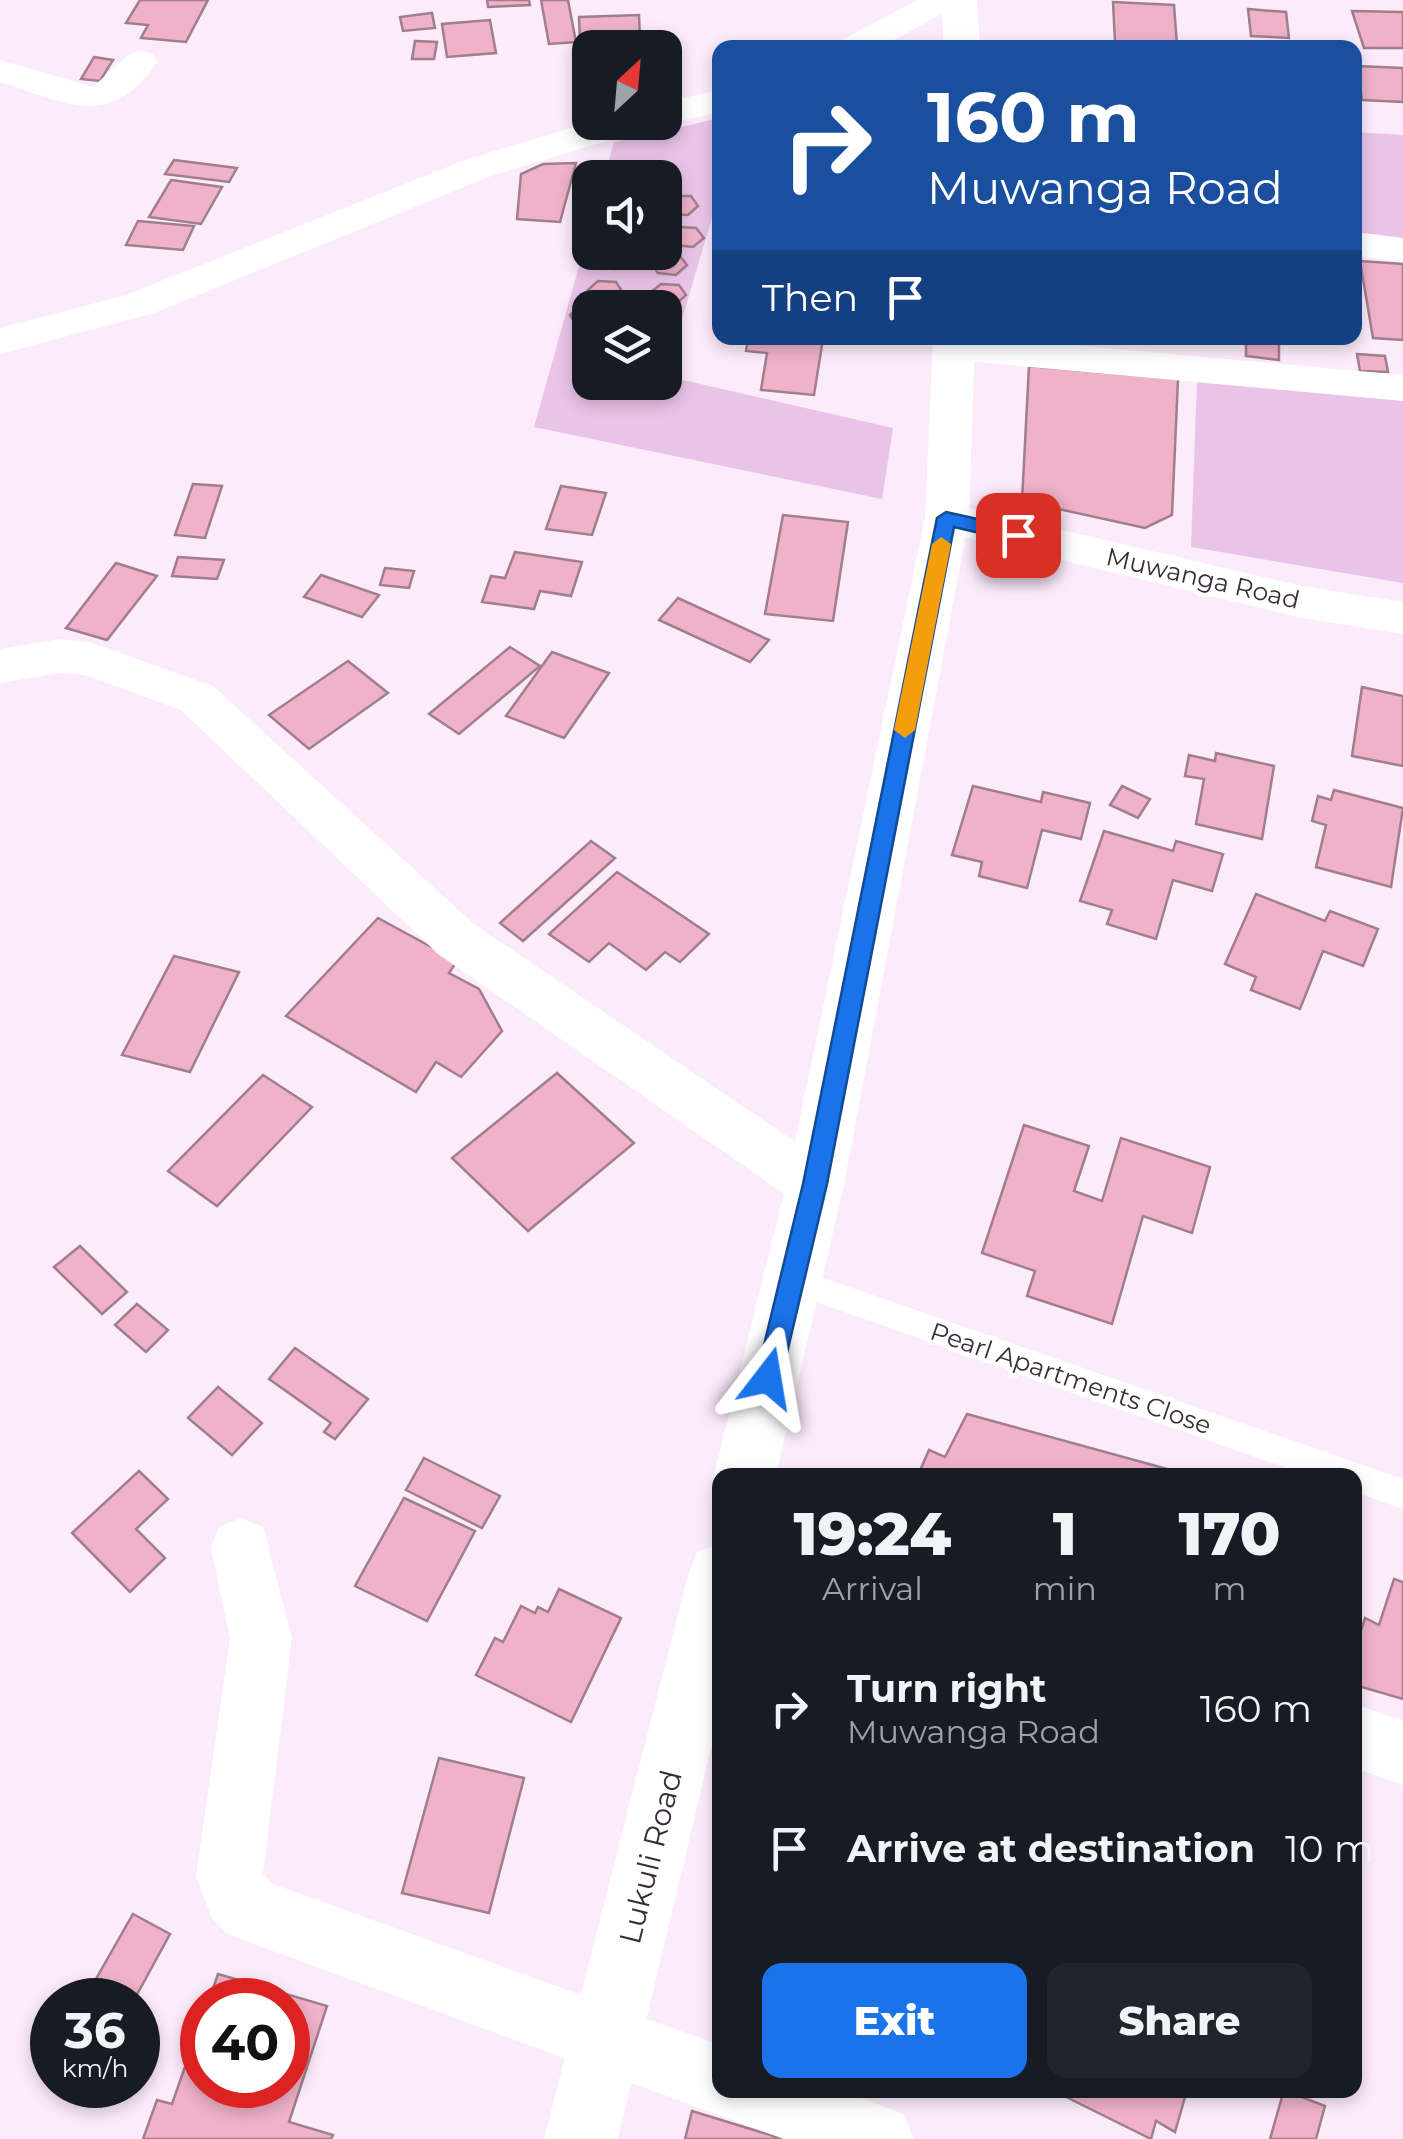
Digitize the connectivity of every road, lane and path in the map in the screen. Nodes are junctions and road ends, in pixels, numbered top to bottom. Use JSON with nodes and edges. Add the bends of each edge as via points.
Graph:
{"nodes":[{"id":1,"x":943,"y":0,"type":"edge"},
{"id":2,"x":959,"y":0,"type":"edge"},
{"id":3,"x":867,"y":40,"type":"edge"},
{"id":4,"x":962,"y":40,"type":"edge"},
{"id":5,"x":141,"y":61,"type":"dead end"},
{"id":6,"x":0,"y":71,"type":"edge"},
{"id":7,"x":712,"y":103,"type":"edge"},
{"id":8,"x":682,"y":109,"type":"edge"},
{"id":9,"x":572,"y":140,"type":"edge"},
{"id":10,"x":1362,"y":245,"type":"edge"},
{"id":11,"x":1403,"y":250,"type":"edge"},
{"id":12,"x":0,"y":340,"type":"edge"},
{"id":13,"x":954,"y":345,"type":"edge"},
{"id":14,"x":983,"y":345,"type":"edge"},
{"id":15,"x":1403,"y":388,"type":"edge"},
{"id":16,"x":946,"y":518,"type":"junction"},
{"id":17,"x":1403,"y":618,"type":"edge"},
{"id":18,"x":0,"y":666,"type":"edge"},
{"id":19,"x":815,"y":1184,"type":"junction"},
{"id":20,"x":792,"y":1280,"type":"junction"},
{"id":21,"x":747,"y":1468,"type":"edge"},
{"id":22,"x":1329,"y":1468,"type":"edge"},
{"id":23,"x":1362,"y":1480,"type":"edge"},
{"id":24,"x":1403,"y":1494,"type":"edge"},
{"id":25,"x":241,"y":1548,"type":"dead end"},
{"id":26,"x":712,"y":1607,"type":"edge"},
{"id":27,"x":1362,"y":1738,"type":"edge"},
{"id":28,"x":1403,"y":1753,"type":"edge"},
{"id":29,"x":606,"y":2038,"type":"junction"},
{"id":30,"x":712,"y":2077,"type":"edge"},
{"id":31,"x":768,"y":2098,"type":"edge"},
{"id":32,"x":581,"y":2139,"type":"edge"},
{"id":33,"x":878,"y":2139,"type":"edge"}],
"edges":[{"from":1,"to":3,"type":"street"},
{"from":2,"to":4,"type":"street"},
{"from":5,"to":6,"type":"street","via":[[114,90],[95,99]]},
{"from":7,"to":8,"type":"street"},
{"from":9,"to":12,"type":"street","via":[[478,168],[154,299]]},
{"from":10,"to":11,"type":"street"},
{"from":13,"to":16,"type":"street"},
{"from":14,"to":15,"type":"street"},
{"from":16,"to":17,"type":"street","name":"Muwanga Road","via":[[1302,602]]},
{"from":16,"to":19,"type":"street"},
{"from":18,"to":19,"type":"street","via":[[89,658],[198,698],[456,940]]},
{"from":19,"to":20,"type":"street"},
{"from":20,"to":21,"type":"street"},
{"from":20,"to":22,"type":"lane","name":"Pearl Apartments Close"},
{"from":23,"to":24,"type":"lane","name":"Pearl Apartments Close"},
{"from":25,"to":29,"type":"street","via":[[261,1638],[229,1876],[236,1895],[250,1910]]},
{"from":26,"to":29,"type":"street","name":"Lukuli Road"},
{"from":27,"to":28,"type":"street"},
{"from":29,"to":30,"type":"street"},
{"from":29,"to":32,"type":"street","name":"Lukuli Road"},
{"from":31,"to":33,"type":"street"}]}
